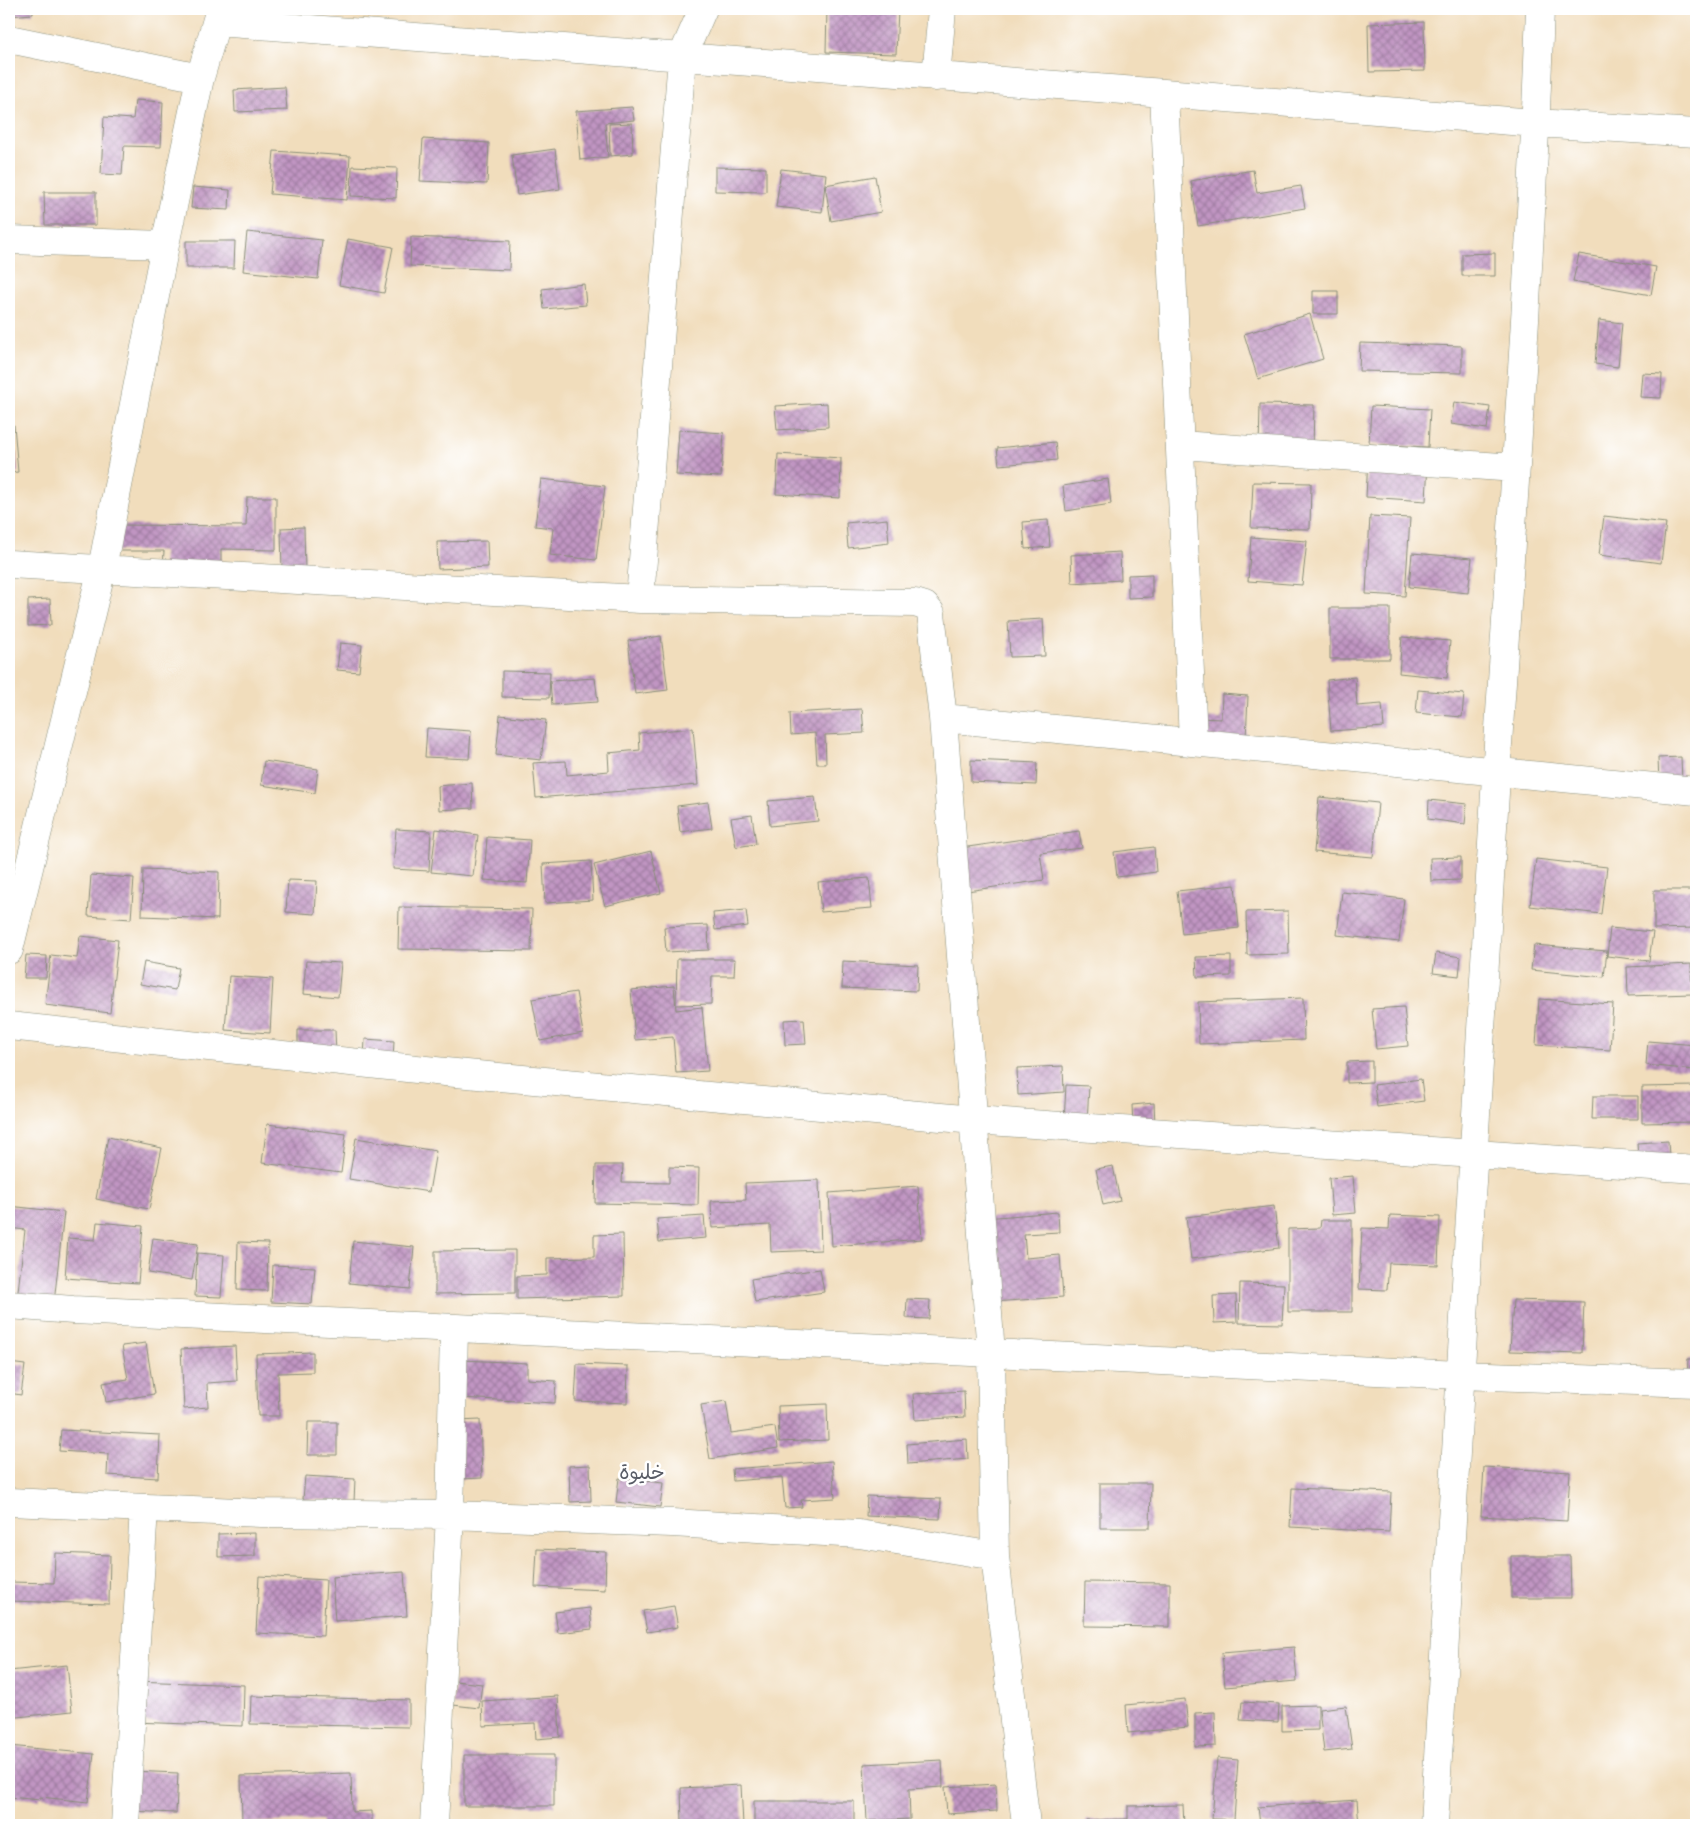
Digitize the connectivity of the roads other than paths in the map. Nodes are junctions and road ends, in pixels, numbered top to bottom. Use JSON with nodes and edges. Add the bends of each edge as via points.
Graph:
{"nodes":[{"id":1,"x":704,"y":9,"type":"edge"},
{"id":2,"x":942,"y":9,"type":"edge"},
{"id":3,"x":1540,"y":9,"type":"edge"},
{"id":4,"x":219,"y":15,"type":"edge"},
{"id":5,"x":9,"y":39,"type":"edge"},
{"id":6,"x":682,"y":57,"type":"junction"},
{"id":7,"x":936,"y":76,"type":"junction"},
{"id":8,"x":200,"y":78,"type":"junction"},
{"id":9,"x":1164,"y":93,"type":"junction"},
{"id":10,"x":1536,"y":123,"type":"junction"},
{"id":11,"x":1696,"y":133,"type":"edge"},
{"id":12,"x":9,"y":240,"type":"edge"},
{"id":13,"x":164,"y":245,"type":"junction"},
{"id":14,"x":1180,"y":445,"type":"junction"},
{"id":15,"x":1516,"y":468,"type":"junction"},
{"id":16,"x":9,"y":564,"type":"edge"},
{"id":17,"x":102,"y":568,"type":"junction"},
{"id":18,"x":640,"y":599,"type":"junction"},
{"id":19,"x":943,"y":718,"type":"junction"},
{"id":20,"x":1193,"y":740,"type":"junction"},
{"id":21,"x":1496,"y":772,"type":"junction"},
{"id":22,"x":1696,"y":791,"type":"edge"},
{"id":23,"x":9,"y":950,"type":"edge"},
{"id":24,"x":9,"y":1026,"type":"edge"},
{"id":25,"x":974,"y":1120,"type":"junction"},
{"id":26,"x":1472,"y":1152,"type":"junction"},
{"id":27,"x":1696,"y":1169,"type":"edge"},
{"id":28,"x":9,"y":1305,"type":"edge"},
{"id":29,"x":454,"y":1329,"type":"junction"},
{"id":30,"x":991,"y":1352,"type":"junction"},
{"id":31,"x":1460,"y":1376,"type":"junction"},
{"id":32,"x":1696,"y":1383,"type":"edge"},
{"id":33,"x":9,"y":1502,"type":"edge"},
{"id":34,"x":144,"y":1508,"type":"junction"},
{"id":35,"x":450,"y":1515,"type":"junction"},
{"id":36,"x":995,"y":1556,"type":"junction"},
{"id":37,"x":125,"y":1825,"type":"edge"},
{"id":38,"x":434,"y":1825,"type":"edge"},
{"id":39,"x":1026,"y":1825,"type":"edge"},
{"id":40,"x":1434,"y":1825,"type":"edge"}],
"edges":[{"from":1,"to":6,"type":"street"},
{"from":2,"to":7,"type":"street"},
{"from":3,"to":10,"type":"street"},
{"from":4,"to":6,"type":"street"},
{"from":4,"to":8,"type":"street"},
{"from":5,"to":8,"type":"street"},
{"from":6,"to":7,"type":"street"},
{"from":6,"to":18,"type":"street"},
{"from":7,"to":9,"type":"street"},
{"from":8,"to":13,"type":"street"},
{"from":9,"to":10,"type":"street"},
{"from":9,"to":14,"type":"street"},
{"from":10,"to":11,"type":"street"},
{"from":10,"to":15,"type":"street"},
{"from":12,"to":13,"type":"street"},
{"from":13,"to":17,"type":"street"},
{"from":14,"to":15,"type":"street"},
{"from":14,"to":20,"type":"street"},
{"from":15,"to":21,"type":"street"},
{"from":16,"to":17,"type":"street"},
{"from":17,"to":18,"type":"street"},
{"from":17,"to":23,"type":"street"},
{"from":18,"to":19,"type":"street","via":[[905,602],[925,606],[932,613]]},
{"from":19,"to":20,"type":"street"},
{"from":19,"to":25,"type":"street"},
{"from":20,"to":21,"type":"street"},
{"from":21,"to":22,"type":"street"},
{"from":21,"to":26,"type":"street"},
{"from":24,"to":25,"type":"street","via":[[445,1072]]},
{"from":25,"to":26,"type":"street"},
{"from":25,"to":30,"type":"street"},
{"from":26,"to":27,"type":"street"},
{"from":26,"to":31,"type":"street"},
{"from":28,"to":29,"type":"street"},
{"from":29,"to":30,"type":"street"},
{"from":29,"to":35,"type":"street"},
{"from":30,"to":31,"type":"street"},
{"from":30,"to":36,"type":"street"},
{"from":31,"to":32,"type":"street"},
{"from":31,"to":40,"type":"street"},
{"from":33,"to":34,"type":"street"},
{"from":34,"to":35,"type":"street"},
{"from":34,"to":37,"type":"street"},
{"from":35,"to":36,"type":"street","via":[[859,1534]]},
{"from":35,"to":38,"type":"street"},
{"from":36,"to":39,"type":"street"}]}
